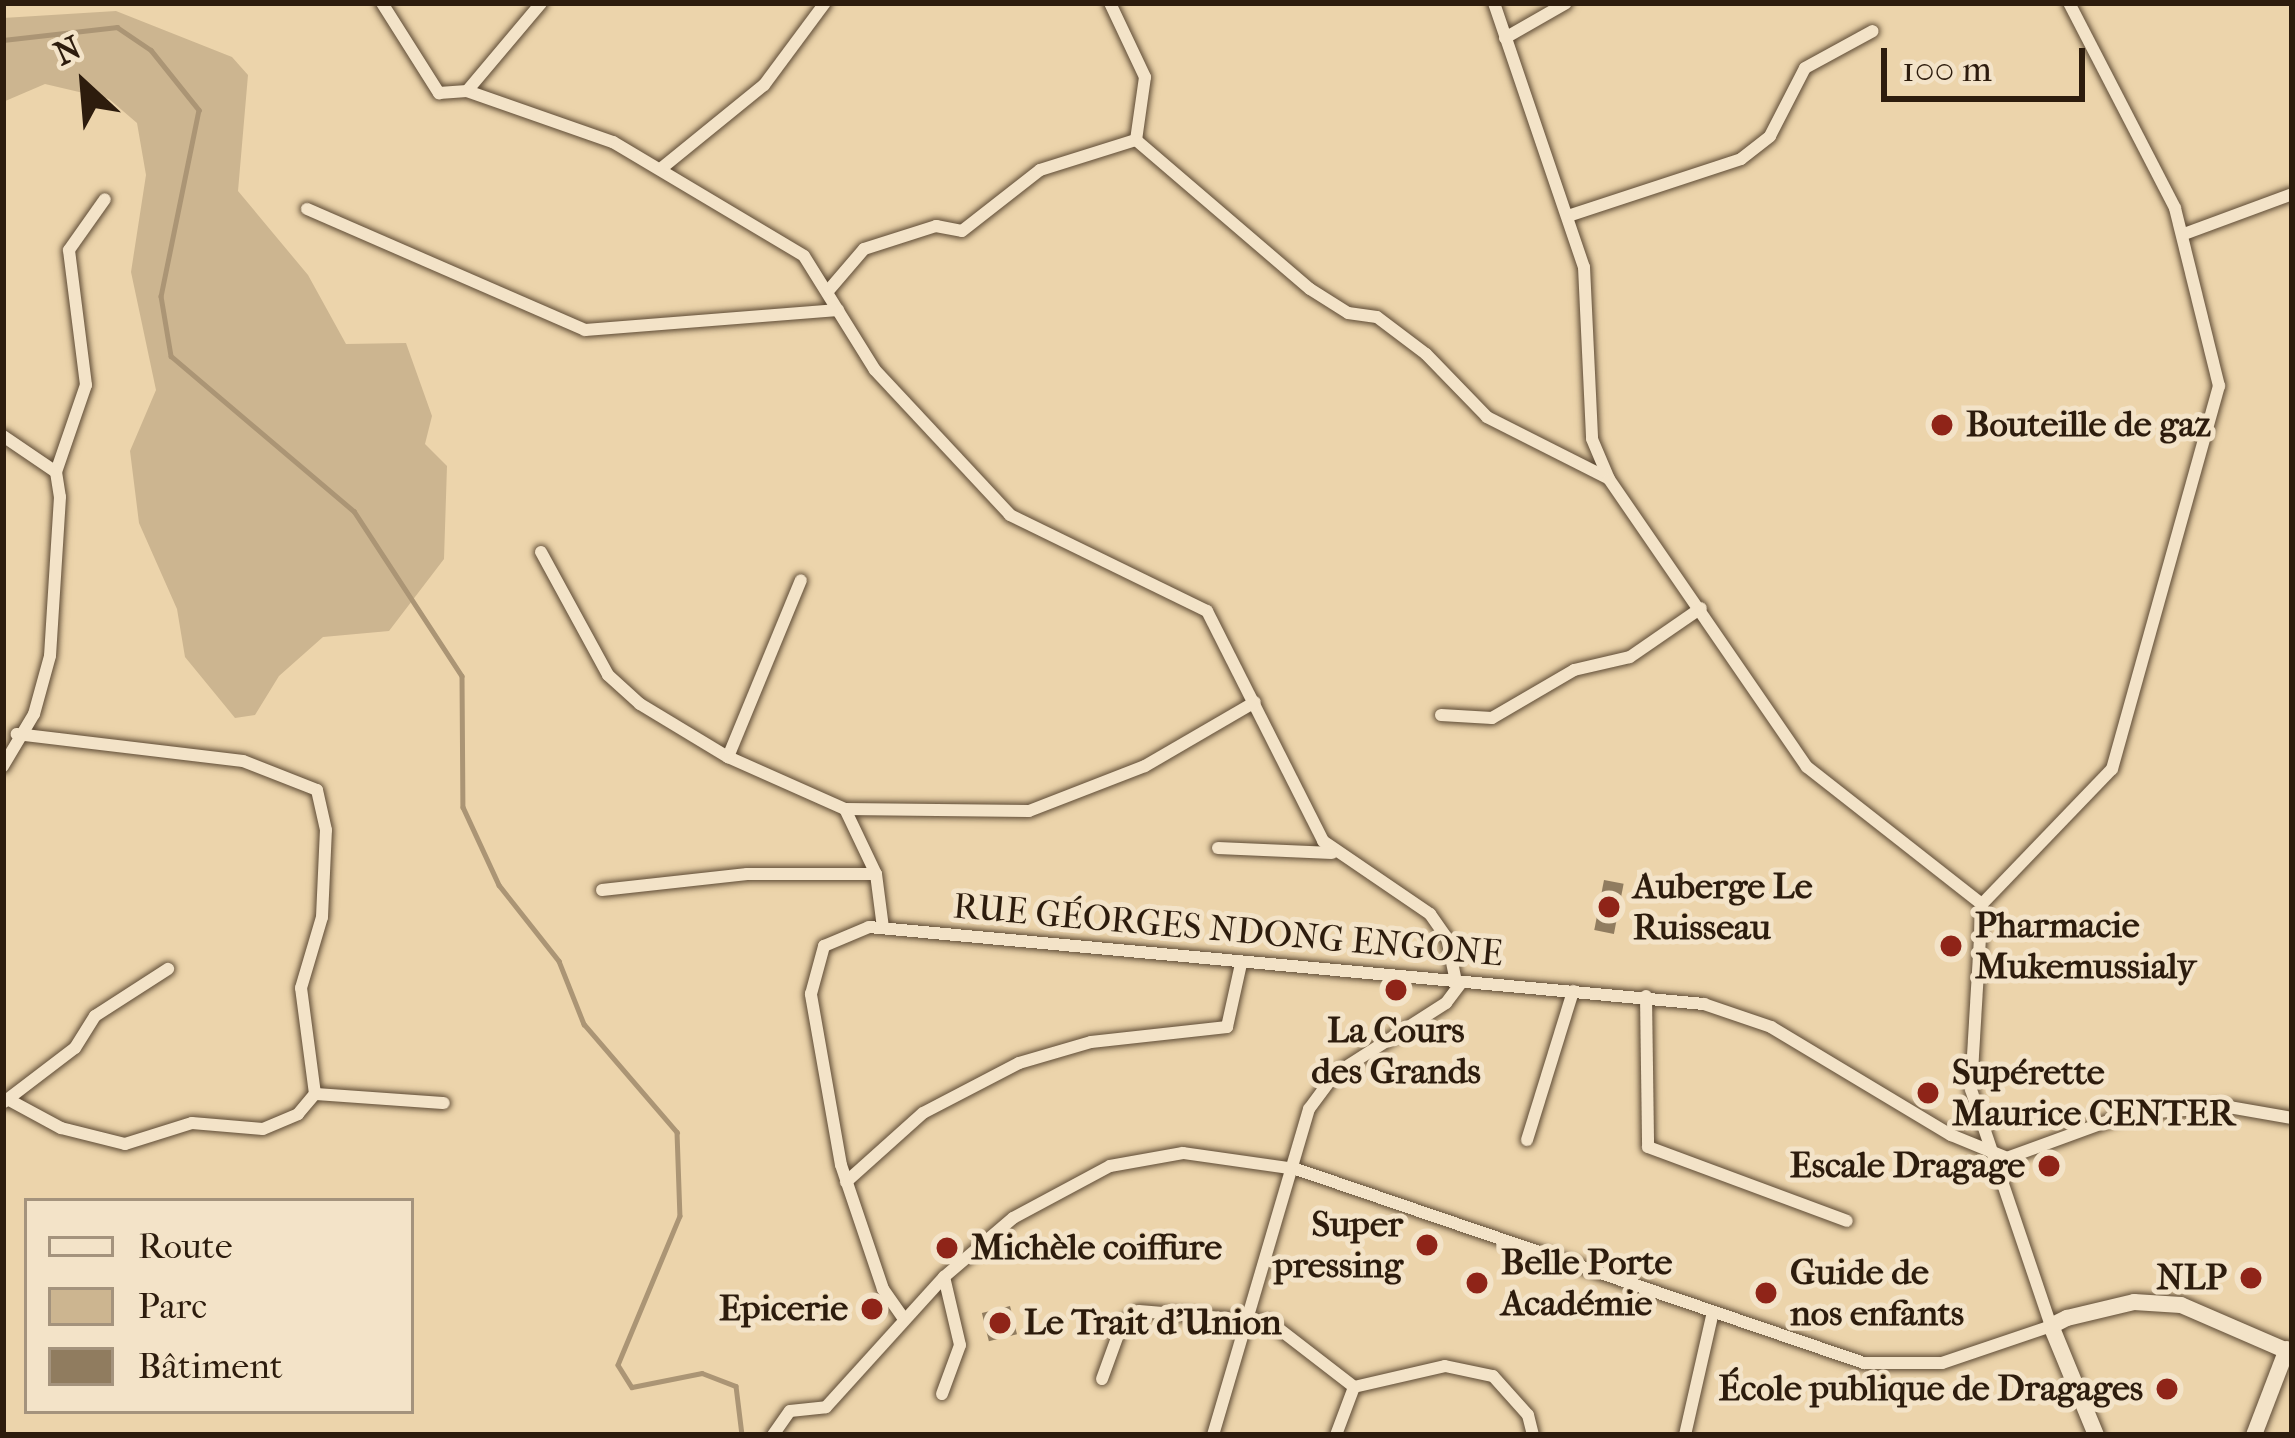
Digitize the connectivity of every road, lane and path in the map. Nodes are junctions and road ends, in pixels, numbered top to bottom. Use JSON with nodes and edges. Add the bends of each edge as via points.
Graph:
{"nodes":[{"id":1,"x":382,"y":3,"type":"edge"},
{"id":2,"x":541,"y":3,"type":"edge"},
{"id":3,"x":825,"y":3,"type":"edge"},
{"id":4,"x":1110,"y":3,"type":"edge"},
{"id":5,"x":1494,"y":3,"type":"edge"},
{"id":6,"x":1566,"y":3,"type":"edge"},
{"id":7,"x":2068,"y":3,"type":"edge"},
{"id":8,"x":1873,"y":31,"type":"dead end"},
{"id":9,"x":1505,"y":38,"type":"junction"},
{"id":10,"x":466,"y":91,"type":"junction"},
{"id":11,"x":1136,"y":140,"type":"junction"},
{"id":12,"x":663,"y":167,"type":"junction"},
{"id":13,"x":2292,"y":194,"type":"edge"},
{"id":14,"x":105,"y":199,"type":"dead end"},
{"id":15,"x":307,"y":209,"type":"dead end"},
{"id":16,"x":1571,"y":215,"type":"junction"},
{"id":17,"x":2184,"y":234,"type":"junction"},
{"id":18,"x":828,"y":291,"type":"junction"},
{"id":19,"x":838,"y":310,"type":"junction"},
{"id":20,"x":3,"y":436,"type":"edge"},
{"id":21,"x":56,"y":472,"type":"junction"},
{"id":22,"x":1609,"y":478,"type":"junction"},
{"id":23,"x":541,"y":552,"type":"dead end"},
{"id":24,"x":801,"y":580,"type":"dead end"},
{"id":25,"x":1701,"y":608,"type":"junction"},
{"id":26,"x":1256,"y":702,"type":"junction"},
{"id":27,"x":1441,"y":715,"type":"dead end"},
{"id":28,"x":17,"y":734,"type":"junction"},
{"id":29,"x":728,"y":757,"type":"junction"},
{"id":30,"x":3,"y":766,"type":"edge"},
{"id":31,"x":844,"y":809,"type":"junction"},
{"id":32,"x":1218,"y":848,"type":"dead end"},
{"id":33,"x":1332,"y":853,"type":"junction"},
{"id":34,"x":877,"y":874,"type":"junction"},
{"id":35,"x":602,"y":890,"type":"dead end"},
{"id":36,"x":1982,"y":904,"type":"junction"},
{"id":37,"x":883,"y":928,"type":"junction"},
{"id":38,"x":1241,"y":964,"type":"junction"},
{"id":39,"x":168,"y":969,"type":"dead end"},
{"id":40,"x":1459,"y":982,"type":"junction"},
{"id":41,"x":1573,"y":991,"type":"junction"},
{"id":42,"x":1646,"y":996,"type":"junction"},
{"id":43,"x":315,"y":1094,"type":"junction"},
{"id":44,"x":7,"y":1102,"type":"edge"},
{"id":45,"x":444,"y":1103,"type":"dead end"},
{"id":46,"x":2292,"y":1118,"type":"edge"},
{"id":47,"x":1527,"y":1140,"type":"dead end"},
{"id":48,"x":1987,"y":1153,"type":"junction"},
{"id":49,"x":1295,"y":1169,"type":"junction"},
{"id":50,"x":846,"y":1182,"type":"junction"},
{"id":51,"x":1847,"y":1221,"type":"dead end"},
{"id":52,"x":944,"y":1277,"type":"junction"},
{"id":53,"x":1250,"y":1315,"type":"junction"},
{"id":54,"x":1712,"y":1316,"type":"junction"},
{"id":55,"x":904,"y":1319,"type":"junction"},
{"id":56,"x":2051,"y":1326,"type":"junction"},
{"id":57,"x":2290,"y":1348,"type":"edge"},
{"id":58,"x":1102,"y":1379,"type":"dead end"},
{"id":59,"x":1354,"y":1387,"type":"junction"},
{"id":60,"x":941,"y":1394,"type":"dead end"},
{"id":61,"x":773,"y":1435,"type":"edge"},
{"id":62,"x":1213,"y":1435,"type":"edge"},
{"id":63,"x":1336,"y":1435,"type":"edge"},
{"id":64,"x":1533,"y":1435,"type":"edge"},
{"id":65,"x":1685,"y":1435,"type":"edge"},
{"id":66,"x":2096,"y":1435,"type":"edge"},
{"id":67,"x":2254,"y":1435,"type":"edge"}],
"edges":[{"from":1,"to":10,"type":"street","via":[[416,70],[439,92]]},
{"from":2,"to":10,"type":"street"},
{"from":3,"to":12,"type":"street","via":[[764,85]]},
{"from":4,"to":11,"type":"street","via":[[1145,77]]},
{"from":5,"to":9,"type":"street"},
{"from":6,"to":9,"type":"street"},
{"from":7,"to":17,"type":"street"},
{"from":8,"to":16,"type":"street","via":[[1805,68],[1770,136],[1741,159]]},
{"from":9,"to":16,"type":"street"},
{"from":10,"to":12,"type":"street"},
{"from":11,"to":18,"type":"street","via":[[1040,170],[962,230],[936,226],[864,248]]},
{"from":11,"to":22,"type":"street","via":[[1310,290],[1348,313],[1377,317],[1426,354],[1487,417]]},
{"from":12,"to":18,"type":"street","via":[[725,215],[804,256]]},
{"from":13,"to":17,"type":"street"},
{"from":14,"to":21,"type":"street","via":[[69,250],[86,386]]},
{"from":15,"to":19,"type":"street","via":[[585,330]]},
{"from":16,"to":22,"type":"street","via":[[1587,294],[1592,439]]},
{"from":17,"to":36,"type":"street","via":[[2217,369],[2216,416],[2118,753],[2092,797]]},
{"from":18,"to":19,"type":"street"},
{"from":19,"to":26,"type":"street","via":[[875,370],[1010,515],[1208,611]]},
{"from":20,"to":21,"type":"street"},
{"from":21,"to":28,"type":"street","via":[[50,656],[34,714]]},
{"from":22,"to":25,"type":"street"},
{"from":23,"to":29,"type":"street","via":[[608,675]]},
{"from":24,"to":29,"type":"street"},
{"from":25,"to":27,"type":"street","via":[[1630,657],[1574,670],[1492,718]]},
{"from":25,"to":36,"type":"street","via":[[1807,767]]},
{"from":26,"to":31,"type":"street","via":[[1144,766],[1029,811]]},
{"from":26,"to":33,"type":"street"},
{"from":28,"to":30,"type":"street"},
{"from":28,"to":43,"type":"street","via":[[243,761],[317,790],[322,917],[301,988]]},
{"from":29,"to":31,"type":"street"},
{"from":31,"to":34,"type":"street"},
{"from":32,"to":33,"type":"street"},
{"from":33,"to":40,"type":"street","via":[[1430,914],[1447,938]]},
{"from":34,"to":35,"type":"street","via":[[747,874]]},
{"from":34,"to":37,"type":"street"},
{"from":36,"to":48,"type":"street","via":[[1970,1071]]},
{"from":37,"to":38,"type":"street","name":"RUE GÉORGES NDONG ENGONE"},
{"from":37,"to":50,"type":"street","name":"RUE GÉORGES NDONG ENGONE","via":[[837,938],[811,973]]},
{"from":38,"to":40,"type":"street","name":"RUE GÉORGES NDONG ENGONE"},
{"from":38,"to":50,"type":"street","via":[[1227,1027],[1091,1042],[1019,1063],[923,1113]]},
{"from":39,"to":44,"type":"street","via":[[95,1016],[75,1048]]},
{"from":40,"to":41,"type":"street","name":"RUE GÉORGES NDONG ENGONE"},
{"from":40,"to":49,"type":"street","via":[[1446,1004],[1335,1074],[1310,1109]]},
{"from":41,"to":42,"type":"street","name":"RUE GÉORGES NDONG ENGONE"},
{"from":41,"to":47,"type":"street"},
{"from":42,"to":48,"type":"street","name":"RUE GÉORGES NDONG ENGONE","via":[[1771,1027]]},
{"from":42,"to":51,"type":"street","via":[[1648,1148]]},
{"from":43,"to":44,"type":"street","via":[[279,1126],[214,1120],[125,1144],[61,1128]]},
{"from":43,"to":45,"type":"street"},
{"from":46,"to":48,"type":"street","via":[[2229,1107],[2147,1112],[2007,1158]]},
{"from":48,"to":56,"type":"street"},
{"from":49,"to":52,"type":"street","via":[[1217,1152],[1110,1166],[1013,1218]]},
{"from":49,"to":53,"type":"street"},
{"from":49,"to":54,"type":"street"},
{"from":50,"to":55,"type":"street","name":"RUE GÉORGES NDONG ENGONE","via":[[883,1289]]},
{"from":52,"to":55,"type":"street"},
{"from":52,"to":60,"type":"street","via":[[959,1345]]},
{"from":53,"to":58,"type":"street","via":[[1128,1316]]},
{"from":53,"to":59,"type":"street"},
{"from":53,"to":62,"type":"street"},
{"from":54,"to":56,"type":"street","via":[[1887,1366],[1942,1363]]},
{"from":54,"to":65,"type":"street"},
{"from":55,"to":61,"type":"street","via":[[826,1407],[790,1412]]},
{"from":56,"to":57,"type":"main road","via":[[2154,1302],[2207,1311]]},
{"from":56,"to":66,"type":"main road"},
{"from":57,"to":67,"type":"main road"},
{"from":59,"to":63,"type":"street"},
{"from":59,"to":64,"type":"street","via":[[1445,1366],[1493,1376]]}]}
